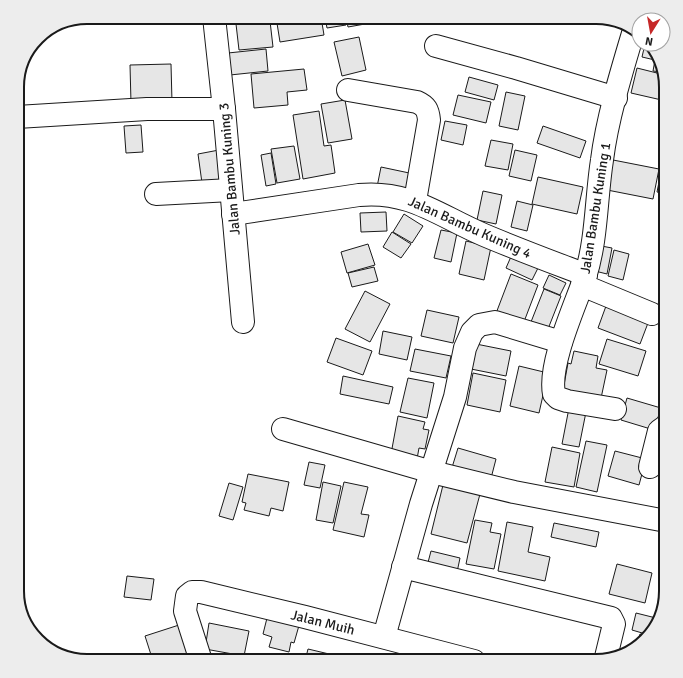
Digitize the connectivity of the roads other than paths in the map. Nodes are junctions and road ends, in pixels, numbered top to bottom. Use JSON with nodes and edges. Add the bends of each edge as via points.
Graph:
{"nodes":[{"id":1,"x":215,"y":24,"type":"edge"},
{"id":2,"x":631,"y":41,"type":"edge"},
{"id":3,"x":436,"y":46,"type":"dead end"},
{"id":4,"x":348,"y":90,"type":"dead end"},
{"id":5,"x":616,"y":98,"type":"junction"},
{"id":6,"x":224,"y":108,"type":"junction"},
{"id":7,"x":24,"y":117,"type":"edge"},
{"id":8,"x":231,"y":190,"type":"junction"},
{"id":9,"x":156,"y":194,"type":"dead end"},
{"id":10,"x":415,"y":201,"type":"junction"},
{"id":11,"x":233,"y":214,"type":"junction"},
{"id":12,"x":584,"y":280,"type":"junction"},
{"id":13,"x":652,"y":314,"type":"dead end"},
{"id":14,"x":243,"y":322,"type":"dead end"},
{"id":15,"x":561,"y":342,"type":"junction"},
{"id":16,"x":615,"y":409,"type":"dead end"},
{"id":17,"x":283,"y":429,"type":"dead end"},
{"id":18,"x":659,"y":435,"type":"edge"},
{"id":19,"x":650,"y":467,"type":"dead end"},
{"id":20,"x":432,"y":472,"type":"junction"},
{"id":21,"x":659,"y":520,"type":"edge"},
{"id":22,"x":403,"y":567,"type":"junction"},
{"id":23,"x":384,"y":637,"type":"junction"},
{"id":24,"x":607,"y":653,"type":"edge"},
{"id":25,"x":199,"y":654,"type":"edge"},
{"id":26,"x":448,"y":654,"type":"edge"}],
"edges":[{"from":1,"to":6,"type":"street","name":"Jalan Bambu Kuning 3"},
{"from":2,"to":5,"type":"street","name":"Jalan Bambu Kuning 1"},
{"from":3,"to":5,"type":"street"},
{"from":4,"to":10,"type":"street","via":[[424,105],[429,120]]},
{"from":5,"to":12,"type":"street","name":"Jalan Bambu Kuning 1","via":[[602,158],[593,239]]},
{"from":6,"to":7,"type":"street","via":[[147,109]]},
{"from":6,"to":8,"type":"street","name":"Jalan Bambu Kuning 3"},
{"from":8,"to":9,"type":"street"},
{"from":8,"to":11,"type":"street","name":"Jalan Bambu Kuning 3"},
{"from":10,"to":11,"type":"street","name":"Jalan Bambu Kuning 4","via":[[374,193]]},
{"from":10,"to":12,"type":"street","name":"Jalan Bambu Kuning 4","via":[[465,227]]},
{"from":11,"to":14,"type":"street","name":"Jalan Bambu Kuning 3"},
{"from":12,"to":13,"type":"street","name":"Jalan Bambu Kuning 4"},
{"from":12,"to":15,"type":"street","name":"Jalan Bambu Kuning 1"},
{"from":15,"to":16,"type":"street","name":"Jalan Bambu Kuning 1","via":[[553,385],[554,394],[562,400]]},
{"from":15,"to":20,"type":"street","via":[[496,322],[479,325],[472,332],[465,348],[455,397]]},
{"from":17,"to":20,"type":"street"},
{"from":18,"to":19,"type":"street"},
{"from":20,"to":21,"type":"street","via":[[514,492]]},
{"from":20,"to":22,"type":"street"},
{"from":22,"to":23,"type":"street"},
{"from":22,"to":24,"type":"street","via":[[611,618],[614,624]]},
{"from":23,"to":25,"type":"street","name":"Jalan Muih","via":[[201,592],[192,592],[187,596],[185,611]]},
{"from":23,"to":26,"type":"street","name":"Jalan Muih"}]}
